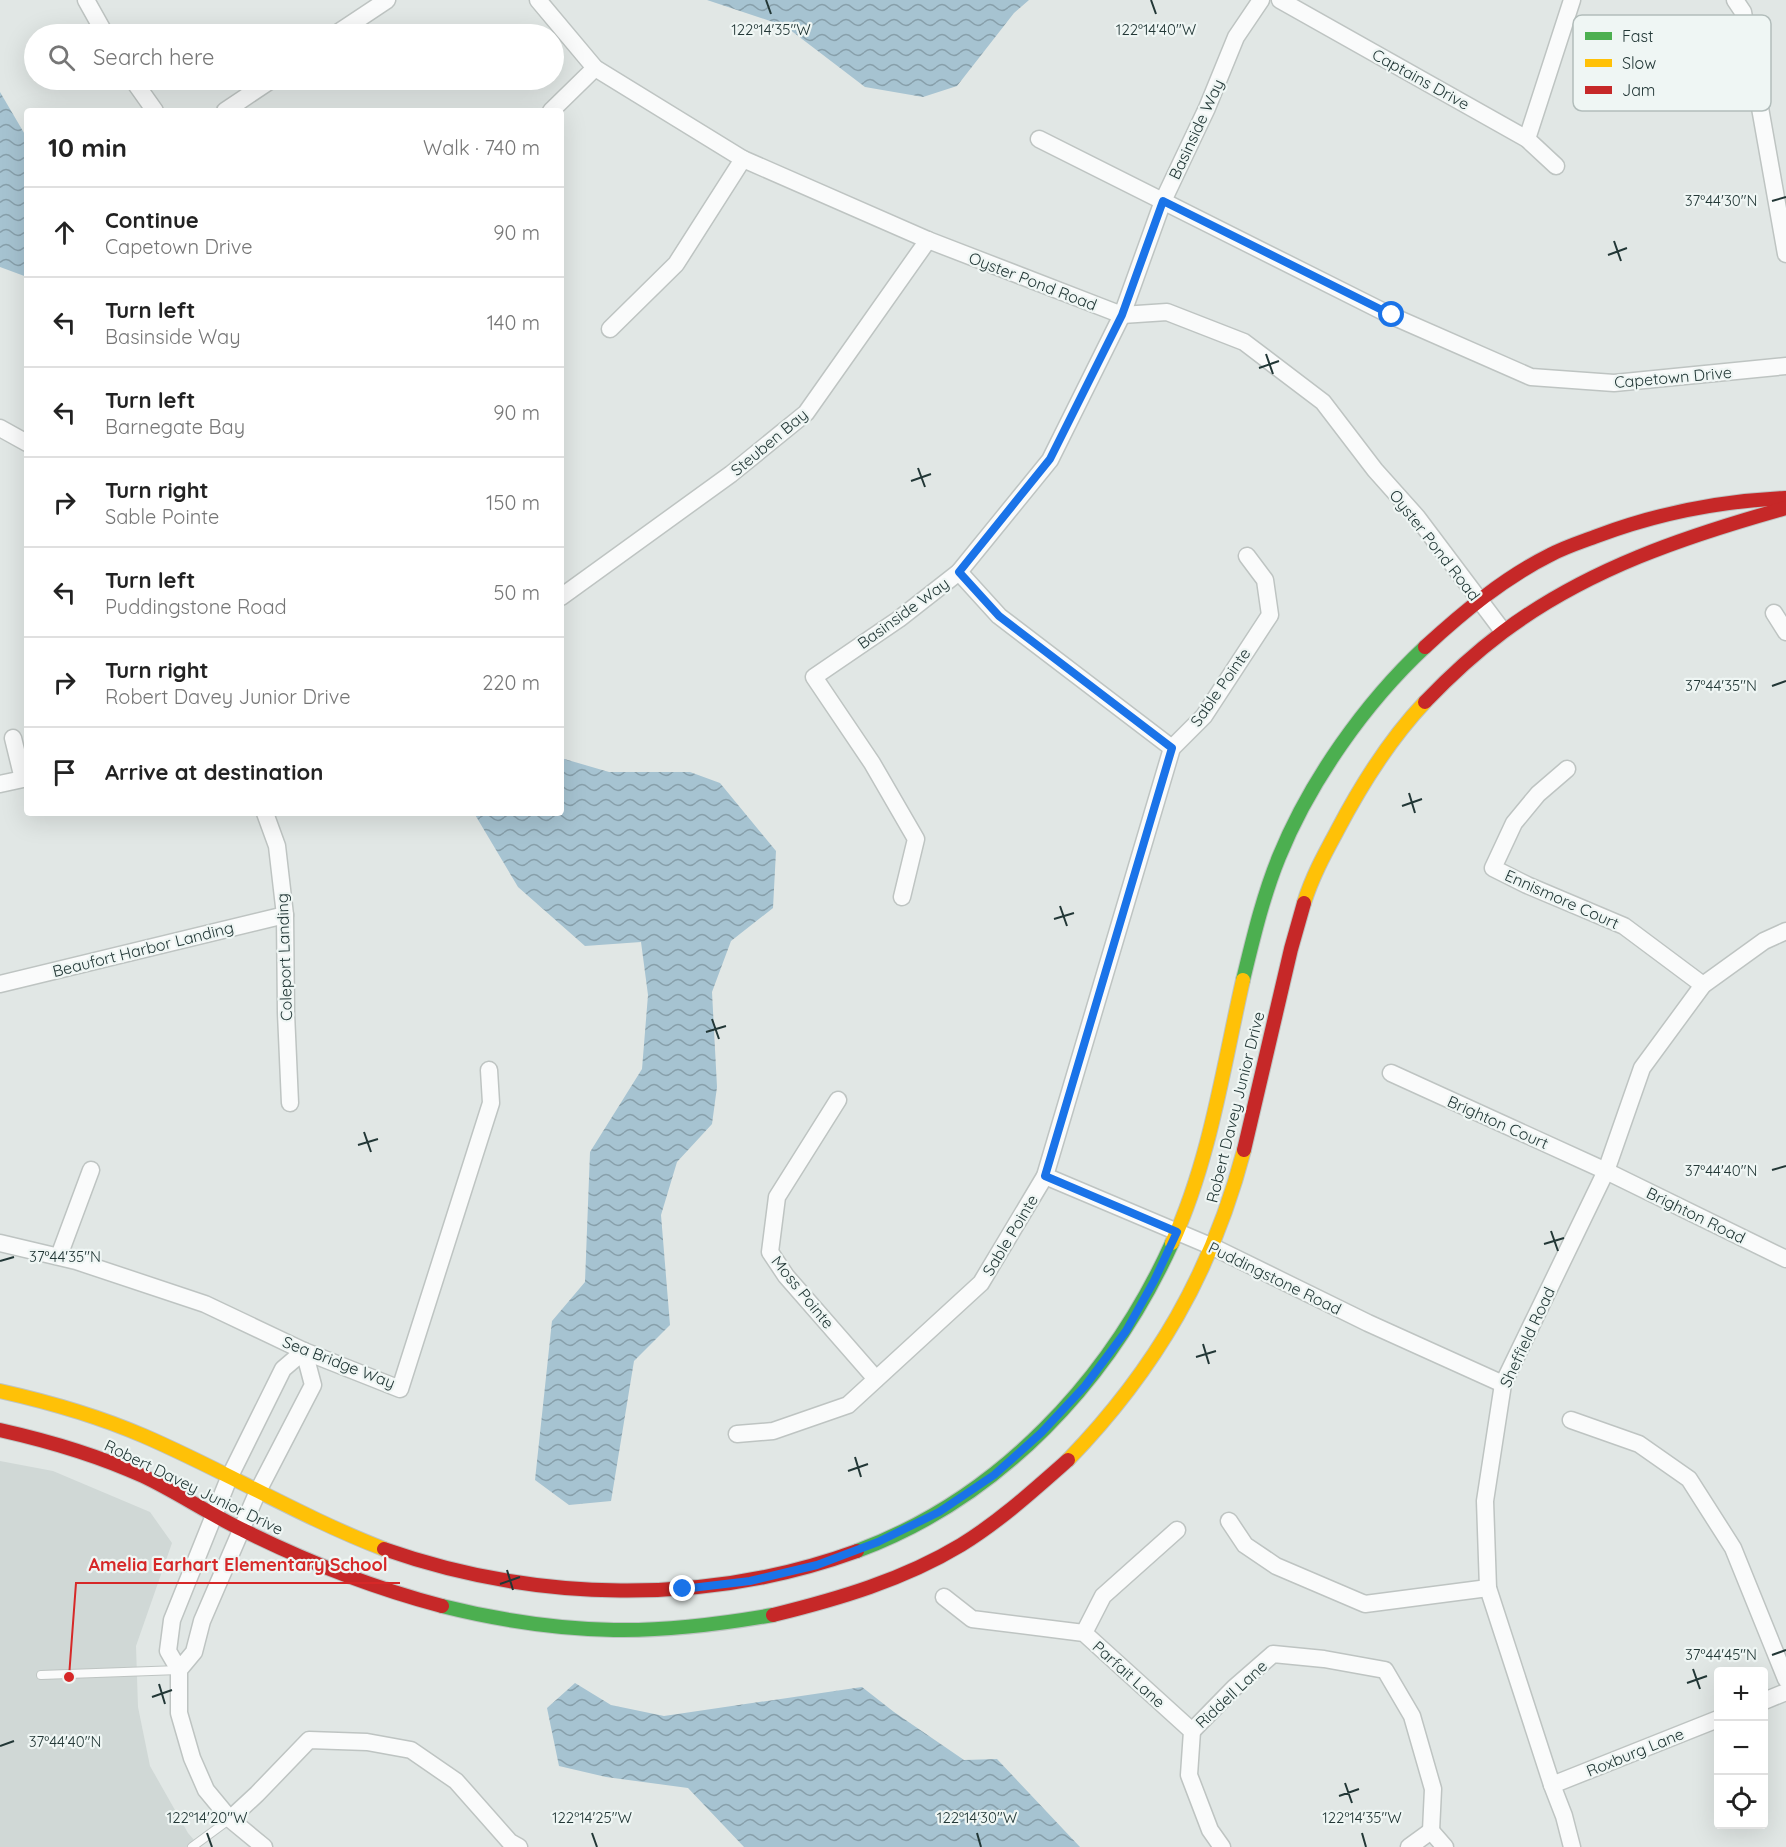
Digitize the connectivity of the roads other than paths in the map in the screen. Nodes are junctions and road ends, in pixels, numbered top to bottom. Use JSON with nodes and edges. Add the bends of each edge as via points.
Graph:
{"nodes":[{"id":1,"x":86,"y":0,"type":"edge"},
{"id":2,"x":387,"y":0,"type":"edge"},
{"id":3,"x":538,"y":0,"type":"edge"},
{"id":4,"x":1261,"y":0,"type":"edge"},
{"id":5,"x":1280,"y":0,"type":"edge"},
{"id":6,"x":1572,"y":0,"type":"edge"},
{"id":7,"x":1735,"y":0,"type":"edge"},
{"id":8,"x":1744,"y":15,"type":"edge"},
{"id":9,"x":99,"y":24,"type":"edge"},
{"id":10,"x":351,"y":24,"type":"edge"},
{"id":11,"x":558,"y":24,"type":"edge"},
{"id":12,"x":564,"y":31,"type":"edge"},
{"id":13,"x":595,"y":68,"type":"junction"},
{"id":14,"x":140,"y":90,"type":"edge"},
{"id":15,"x":256,"y":90,"type":"edge"},
{"id":16,"x":153,"y":108,"type":"edge"},
{"id":17,"x":229,"y":108,"type":"edge"},
{"id":18,"x":554,"y":108,"type":"edge"},
{"id":19,"x":1761,"y":111,"type":"edge"},
{"id":20,"x":1039,"y":139,"type":"dead end"},
{"id":21,"x":1527,"y":139,"type":"junction"},
{"id":22,"x":743,"y":159,"type":"junction"},
{"id":23,"x":1556,"y":166,"type":"dead end"},
{"id":24,"x":1163,"y":201,"type":"junction"},
{"id":25,"x":928,"y":240,"type":"junction"},
{"id":26,"x":1786,"y":254,"type":"edge"},
{"id":27,"x":1122,"y":315,"type":"junction"},
{"id":28,"x":610,"y":329,"type":"dead end"},
{"id":29,"x":1786,"y":366,"type":"edge"},
{"id":30,"x":0,"y":428,"type":"edge"},
{"id":31,"x":24,"y":441,"type":"edge"},
{"id":32,"x":1786,"y":498,"type":"edge"},
{"id":33,"x":1786,"y":508,"type":"edge"},
{"id":34,"x":1247,"y":556,"type":"dead end"},
{"id":35,"x":959,"y":572,"type":"junction"},
{"id":36,"x":564,"y":595,"type":"edge"},
{"id":37,"x":1478,"y":600,"type":"junction"},
{"id":38,"x":1774,"y":613,"type":"dead end"},
{"id":39,"x":1502,"y":630,"type":"junction"},
{"id":40,"x":1786,"y":632,"type":"edge"},
{"id":41,"x":13,"y":738,"type":"dead end"},
{"id":42,"x":1172,"y":748,"type":"junction"},
{"id":43,"x":1567,"y":769,"type":"dead end"},
{"id":44,"x":0,"y":784,"type":"edge"},
{"id":45,"x":266,"y":816,"type":"edge"},
{"id":46,"x":902,"y":897,"type":"dead end"},
{"id":47,"x":285,"y":915,"type":"junction"},
{"id":48,"x":1786,"y":932,"type":"edge"},
{"id":49,"x":0,"y":984,"type":"edge"},
{"id":50,"x":1702,"y":985,"type":"junction"},
{"id":51,"x":489,"y":1070,"type":"dead end"},
{"id":52,"x":1391,"y":1073,"type":"dead end"},
{"id":53,"x":838,"y":1100,"type":"dead end"},
{"id":54,"x":290,"y":1103,"type":"dead end"},
{"id":55,"x":91,"y":1170,"type":"dead end"},
{"id":56,"x":1605,"y":1171,"type":"junction"},
{"id":57,"x":1045,"y":1176,"type":"junction"},
{"id":58,"x":1177,"y":1232,"type":"junction"},
{"id":59,"x":0,"y":1243,"type":"edge"},
{"id":60,"x":1213,"y":1247,"type":"junction"},
{"id":61,"x":59,"y":1256,"type":"junction"},
{"id":62,"x":1786,"y":1259,"type":"edge"},
{"id":63,"x":304,"y":1351,"type":"junction"},
{"id":64,"x":876,"y":1379,"type":"junction"},
{"id":65,"x":1503,"y":1384,"type":"junction"},
{"id":66,"x":0,"y":1391,"type":"edge"},
{"id":67,"x":1570,"y":1420,"type":"dead end"},
{"id":68,"x":0,"y":1430,"type":"edge"},
{"id":69,"x":737,"y":1434,"type":"dead end"},
{"id":70,"x":229,"y":1478,"type":"junction"},
{"id":71,"x":258,"y":1491,"type":"junction"},
{"id":72,"x":213,"y":1514,"type":"junction"},
{"id":73,"x":1229,"y":1521,"type":"dead end"},
{"id":74,"x":241,"y":1530,"type":"junction"},
{"id":75,"x":1177,"y":1530,"type":"dead end"},
{"id":76,"x":1488,"y":1588,"type":"junction"},
{"id":77,"x":944,"y":1597,"type":"dead end"},
{"id":78,"x":1084,"y":1633,"type":"junction"},
{"id":79,"x":179,"y":1670,"type":"junction"},
{"id":80,"x":41,"y":1675,"type":"dead end"},
{"id":81,"x":1786,"y":1679,"type":"edge"},
{"id":82,"x":1786,"y":1692,"type":"edge"},
{"id":83,"x":1768,"y":1699,"type":"edge"},
{"id":84,"x":1714,"y":1721,"type":"edge"},
{"id":85,"x":1192,"y":1731,"type":"junction"},
{"id":86,"x":1552,"y":1785,"type":"junction"},
{"id":87,"x":230,"y":1819,"type":"junction"},
{"id":88,"x":1431,"y":1831,"type":"junction"},
{"id":89,"x":192,"y":1847,"type":"edge"},
{"id":90,"x":264,"y":1847,"type":"edge"},
{"id":91,"x":519,"y":1847,"type":"edge"},
{"id":92,"x":1222,"y":1847,"type":"edge"},
{"id":93,"x":1409,"y":1847,"type":"edge"},
{"id":94,"x":1445,"y":1847,"type":"edge"},
{"id":95,"x":1572,"y":1847,"type":"edge"}],
"edges":[{"from":1,"to":9,"type":"street"},
{"from":2,"to":10,"type":"street"},
{"from":3,"to":11,"type":"street","name":"Oyster Pond Road"},
{"from":4,"to":24,"type":"street","name":"Basinside Way","via":[[1236,37]]},
{"from":5,"to":21,"type":"street","name":"Captains Drive"},
{"from":6,"to":21,"type":"street"},
{"from":7,"to":8,"type":"street"},
{"from":12,"to":13,"type":"street","name":"Oyster Pond Road"},
{"from":13,"to":18,"type":"street"},
{"from":13,"to":22,"type":"street","name":"Oyster Pond Road"},
{"from":14,"to":16,"type":"street"},
{"from":15,"to":17,"type":"street"},
{"from":19,"to":26,"type":"street"},
{"from":20,"to":24,"type":"street","name":"Capetown Drive"},
{"from":21,"to":23,"type":"street","name":"Captains Drive"},
{"from":22,"to":25,"type":"street","name":"Oyster Pond Road"},
{"from":22,"to":28,"type":"street","via":[[676,264]]},
{"from":24,"to":27,"type":"street","name":"Basinside Way"},
{"from":24,"to":29,"type":"street","name":"Capetown Drive","via":[[1392,315],[1531,377],[1614,383]]},
{"from":25,"to":27,"type":"street","name":"Oyster Pond Road"},
{"from":25,"to":36,"type":"street","name":"Steuben Bay","via":[[806,413],[731,474]]},
{"from":27,"to":35,"type":"street","name":"Basinside Way","via":[[1050,459]]},
{"from":27,"to":37,"type":"street","name":"Oyster Pond Road","via":[[1167,312],[1244,342],[1323,402],[1417,517]]},
{"from":30,"to":31,"type":"street"},
{"from":32,"to":37,"type":"main road","name":"Robert Davey Junior Drive","via":[[1701,505],[1626,525],[1548,555]]},
{"from":33,"to":39,"type":"main road","name":"Robert Davey Junior Drive","via":[[1638,555],[1567,589]]},
{"from":34,"to":42,"type":"street","name":"Sable Pointe","via":[[1265,580],[1270,615],[1204,716]]},
{"from":35,"to":42,"type":"street","via":[[999,616]]},
{"from":35,"to":46,"type":"street","name":"Basinside Way","via":[[899,619],[814,676],[872,763],[916,839]]},
{"from":37,"to":39,"type":"street","name":"Oyster Pond Road"},
{"from":37,"to":58,"type":"main road","name":"Robert Davey Junior Drive","via":[[1426,645],[1382,691],[1302,807],[1275,866],[1257,926],[1210,1127]]},
{"from":38,"to":40,"type":"street"},
{"from":39,"to":60,"type":"main road","name":"Robert Davey Junior Drive","via":[[1412,716],[1381,757],[1312,880],[1294,936],[1249,1130]]},
{"from":41,"to":44,"type":"street","via":[[23,779]]},
{"from":42,"to":57,"type":"street","name":"Sable Pointe"},
{"from":43,"to":50,"type":"street","name":"Ennismore Court","via":[[1538,794],[1514,823],[1493,868],[1624,926]]},
{"from":45,"to":47,"type":"street","name":"Coleport Landing","via":[[278,846]]},
{"from":47,"to":49,"type":"street","name":"Beaufort Harbor Landing"},
{"from":47,"to":54,"type":"street","name":"Coleport Landing"},
{"from":48,"to":50,"type":"street","name":"Sheffield Road","via":[[1764,941]]},
{"from":50,"to":56,"type":"street","name":"Sheffield Road","via":[[1642,1068]]},
{"from":51,"to":63,"type":"street","name":"Sea Bridge Way","via":[[491,1103],[400,1389]]},
{"from":52,"to":56,"type":"street","name":"Brighton Court"},
{"from":53,"to":64,"type":"street","name":"Moss Pointe","via":[[777,1197],[770,1252],[786,1276]]},
{"from":55,"to":61,"type":"street"},
{"from":56,"to":62,"type":"street","name":"Brighton Road"},
{"from":56,"to":65,"type":"street","name":"Sheffield Road"},
{"from":57,"to":58,"type":"street","name":"Puddingstone Road"},
{"from":57,"to":64,"type":"street","name":"Sable Pointe","via":[[981,1283]]},
{"from":58,"to":60,"type":"street","name":"Puddingstone Road"},
{"from":58,"to":71,"type":"main road","name":"Robert Davey Junior Drive","via":[[1126,1331],[1085,1386],[1041,1433],[994,1475],[939,1512],[878,1542],[817,1565],[750,1581],[683,1589],[614,1592],[543,1586],[473,1573],[361,1541]]},
{"from":59,"to":61,"type":"street","name":"Sea Bridge Way"},
{"from":60,"to":65,"type":"street","name":"Puddingstone Road"},
{"from":60,"to":74,"type":"main road","name":"Robert Davey Junior Drive","via":[[1163,1342],[1115,1411],[1068,1461],[1018,1505],[959,1546],[894,1578],[828,1602],[756,1619],[686,1627],[613,1630],[538,1624],[464,1611],[391,1592]]},
{"from":61,"to":63,"type":"street","name":"Sea Bridge Way","via":[[205,1304]]},
{"from":63,"to":70,"type":"street","via":[[283,1368]]},
{"from":63,"to":71,"type":"street","via":[[313,1384]]},
{"from":64,"to":69,"type":"street","name":"Sable Pointe","via":[[848,1405],[773,1431]]},
{"from":65,"to":76,"type":"street","name":"Sheffield Road","via":[[1485,1501]]},
{"from":66,"to":70,"type":"main road","name":"Robert Davey Junior Drive","via":[[104,1419],[164,1444]]},
{"from":67,"to":81,"type":"street","via":[[1639,1444],[1689,1479],[1733,1548]]},
{"from":68,"to":72,"type":"main road","name":"Robert Davey Junior Drive","via":[[116,1464]]},
{"from":70,"to":71,"type":"main road","name":"Robert Davey Junior Drive"},
{"from":70,"to":72,"type":"street"},
{"from":71,"to":74,"type":"street"},
{"from":72,"to":74,"type":"main road","name":"Robert Davey Junior Drive"},
{"from":72,"to":79,"type":"street","via":[[172,1620],[168,1652]]},
{"from":73,"to":76,"type":"street","via":[[1245,1545],[1275,1566],[1365,1604]]},
{"from":74,"to":79,"type":"street","via":[[202,1621],[194,1652]]},
{"from":75,"to":78,"type":"street","via":[[1103,1596]]},
{"from":76,"to":86,"type":"street","name":"Sheffield Road"},
{"from":77,"to":78,"type":"street","name":"Parfait Lane","via":[[972,1619]]},
{"from":78,"to":85,"type":"street","name":"Parfait Lane"},
{"from":79,"to":80,"type":"lane"},
{"from":79,"to":87,"type":"street","via":[[179,1713],[192,1758],[206,1790]]},
{"from":82,"to":83,"type":"street"},
{"from":84,"to":86,"type":"street","name":"Roxburg Lane"},
{"from":85,"to":88,"type":"street","name":"Riddell Lane","via":[[1273,1654],[1385,1670],[1412,1716],[1432,1789]]},
{"from":85,"to":92,"type":"street","via":[[1189,1775],[1210,1830]]},
{"from":86,"to":95,"type":"street","name":"Sheffield Road"},
{"from":87,"to":89,"type":"lane"},
{"from":87,"to":90,"type":"street"},
{"from":87,"to":91,"type":"street","via":[[309,1740],[367,1742],[411,1750],[456,1781],[510,1842]]},
{"from":88,"to":93,"type":"street"},
{"from":88,"to":94,"type":"street"}]}
